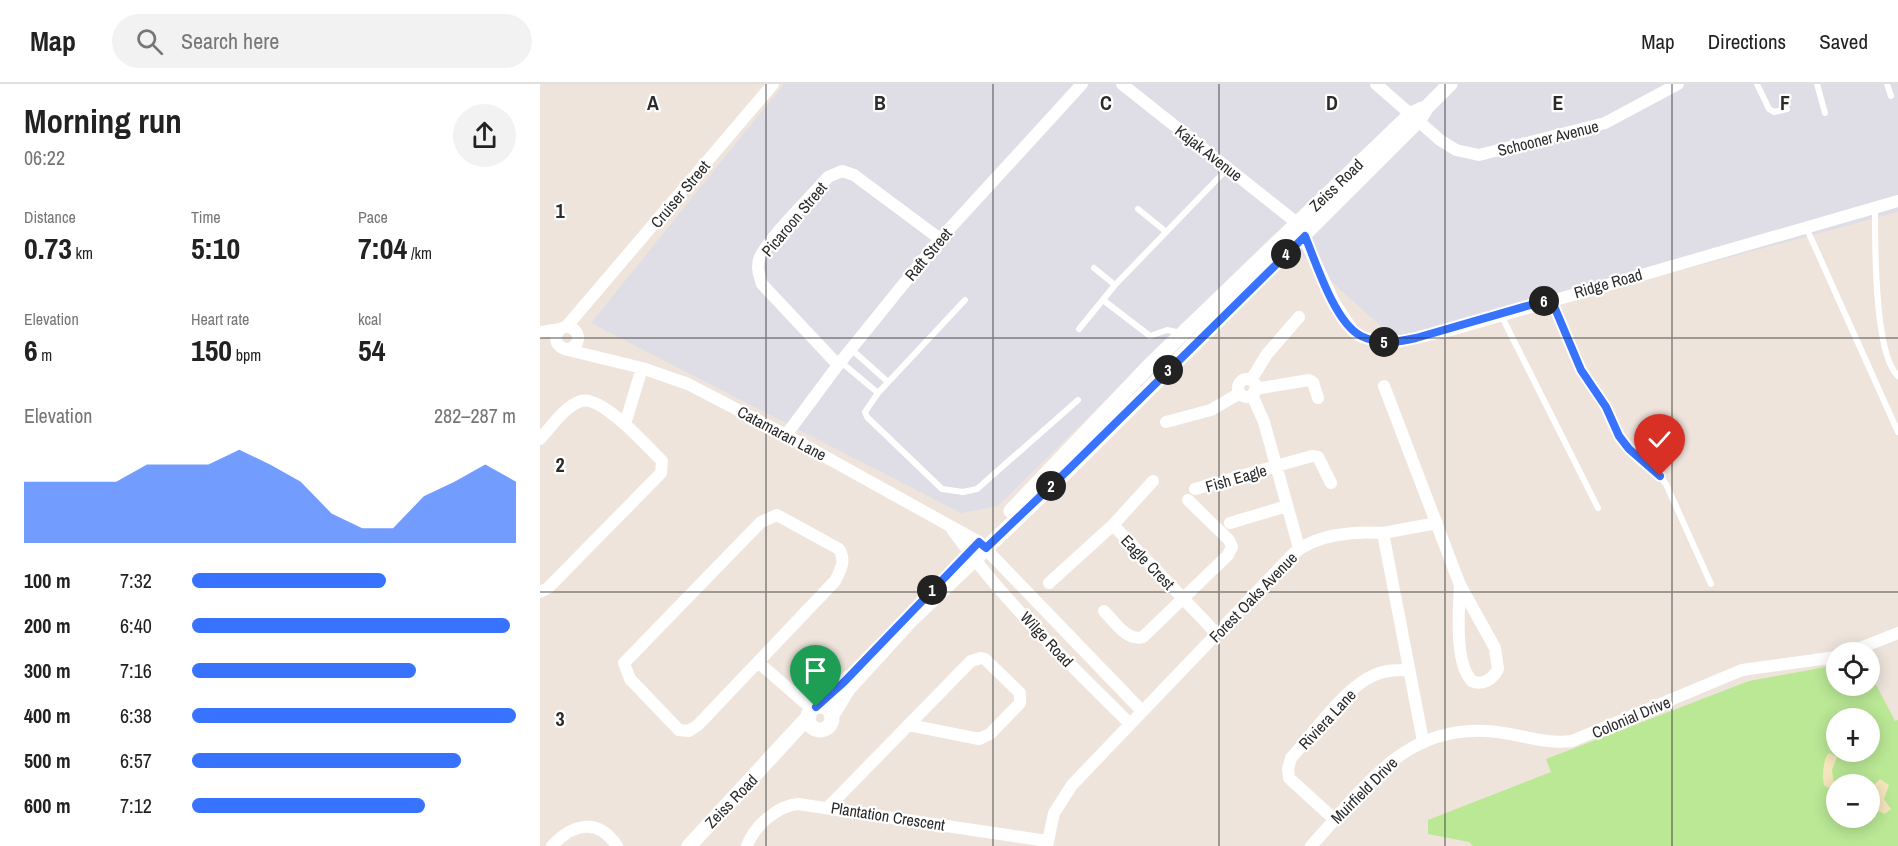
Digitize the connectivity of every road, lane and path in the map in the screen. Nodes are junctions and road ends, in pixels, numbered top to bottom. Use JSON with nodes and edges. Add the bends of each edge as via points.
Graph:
{"nodes":[{"id":1,"x":773,"y":84,"type":"edge"},
{"id":2,"x":1082,"y":84,"type":"edge"},
{"id":3,"x":1122,"y":84,"type":"edge"},
{"id":4,"x":1376,"y":84,"type":"edge"},
{"id":5,"x":1450,"y":84,"type":"edge"},
{"id":6,"x":1678,"y":84,"type":"edge"},
{"id":7,"x":1757,"y":84,"type":"edge"},
{"id":8,"x":1816,"y":84,"type":"edge"},
{"id":9,"x":1887,"y":84,"type":"edge"},
{"id":10,"x":1891,"y":96,"type":"dead end"},
{"id":11,"x":1787,"y":109,"type":"dead end"},
{"id":12,"x":1825,"y":113,"type":"dead end"},
{"id":13,"x":1415,"y":117,"type":"junction"},
{"id":14,"x":1228,"y":168,"type":"junction"},
{"id":15,"x":1898,"y":201,"type":"edge"},
{"id":16,"x":1875,"y":208,"type":"junction"},
{"id":17,"x":1138,"y":209,"type":"dead end"},
{"id":18,"x":1297,"y":223,"type":"junction"},
{"id":19,"x":1806,"y":227,"type":"junction"},
{"id":20,"x":1165,"y":231,"type":"junction"},
{"id":21,"x":1305,"y":236,"type":"junction"},
{"id":22,"x":940,"y":239,"type":"junction"},
{"id":23,"x":1094,"y":268,"type":"dead end"},
{"id":24,"x":1114,"y":285,"type":"junction"},
{"id":25,"x":1551,"y":299,"type":"junction"},
{"id":26,"x":965,"y":300,"type":"dead end"},
{"id":27,"x":1103,"y":300,"type":"junction"},
{"id":28,"x":1500,"y":314,"type":"junction"},
{"id":29,"x":1299,"y":317,"type":"dead end"},
{"id":30,"x":1079,"y":329,"type":"dead end"},
{"id":31,"x":540,"y":332,"type":"edge"},
{"id":32,"x":570,"y":332,"type":"junction"},
{"id":33,"x":1183,"y":333,"type":"junction"},
{"id":34,"x":540,"y":338,"type":"edge"},
{"id":35,"x":561,"y":346,"type":"junction"},
{"id":36,"x":851,"y":349,"type":"junction"},
{"id":37,"x":606,"y":360,"type":"junction"},
{"id":38,"x":840,"y":363,"type":"junction"},
{"id":39,"x":642,"y":368,"type":"junction"},
{"id":40,"x":1898,"y":376,"type":"edge"},
{"id":41,"x":888,"y":382,"type":"junction"},
{"id":42,"x":1384,"y":386,"type":"dead end"},
{"id":43,"x":1250,"y":389,"type":"junction"},
{"id":44,"x":878,"y":393,"type":"junction"},
{"id":45,"x":1318,"y":398,"type":"dead end"},
{"id":46,"x":1078,"y":400,"type":"dead end"},
{"id":47,"x":1166,"y":422,"type":"dead end"},
{"id":48,"x":625,"y":424,"type":"junction"},
{"id":49,"x":1898,"y":432,"type":"edge"},
{"id":50,"x":786,"y":435,"type":"junction"},
{"id":51,"x":540,"y":439,"type":"edge"},
{"id":52,"x":1276,"y":466,"type":"junction"},
{"id":53,"x":1153,"y":482,"type":"dead end"},
{"id":54,"x":1331,"y":483,"type":"dead end"},
{"id":55,"x":1196,"y":489,"type":"dead end"},
{"id":56,"x":1188,"y":500,"type":"dead end"},
{"id":57,"x":1287,"y":506,"type":"junction"},
{"id":58,"x":1598,"y":508,"type":"dead end"},
{"id":59,"x":1230,"y":522,"type":"dead end"},
{"id":60,"x":1437,"y":523,"type":"junction"},
{"id":61,"x":1113,"y":525,"type":"junction"},
{"id":62,"x":1383,"y":533,"type":"junction"},
{"id":63,"x":1299,"y":548,"type":"junction"},
{"id":64,"x":977,"y":550,"type":"junction"},
{"id":65,"x":1049,"y":583,"type":"dead end"},
{"id":66,"x":1712,"y":584,"type":"dead end"},
{"id":67,"x":1460,"y":585,"type":"junction"},
{"id":68,"x":540,"y":592,"type":"edge"},
{"id":69,"x":1184,"y":598,"type":"junction"},
{"id":70,"x":1104,"y":611,"type":"dead end"},
{"id":71,"x":1898,"y":633,"type":"edge"},
{"id":72,"x":1217,"y":634,"type":"junction"},
{"id":73,"x":1875,"y":642,"type":"edge"},
{"id":74,"x":1086,"y":651,"type":"junction"},
{"id":75,"x":1826,"y":658,"type":"edge"},
{"id":76,"x":759,"y":663,"type":"junction"},
{"id":77,"x":1072,"y":666,"type":"junction"},
{"id":78,"x":1409,"y":670,"type":"junction"},
{"id":79,"x":1141,"y":710,"type":"junction"},
{"id":80,"x":818,"y":715,"type":"junction"},
{"id":81,"x":1129,"y":723,"type":"junction"},
{"id":82,"x":909,"y":724,"type":"junction"},
{"id":83,"x":1423,"y":741,"type":"junction"},
{"id":84,"x":828,"y":807,"type":"junction"},
{"id":85,"x":1335,"y":820,"type":"junction"},
{"id":86,"x":1047,"y":843,"type":"edge"},
{"id":87,"x":552,"y":846,"type":"edge"},
{"id":88,"x":617,"y":846,"type":"edge"},
{"id":89,"x":689,"y":846,"type":"edge"},
{"id":90,"x":747,"y":846,"type":"edge"},
{"id":91,"x":1311,"y":846,"type":"edge"}],
"edges":[{"from":1,"to":32,"type":"street","name":"Cruiser Street","via":[[586,304]]},
{"from":2,"to":22,"type":"street","name":"Raft Street"},
{"from":3,"to":14,"type":"street","name":"Kajak Avenue"},
{"from":4,"to":13,"type":"street","name":"Schooner Avenue"},
{"from":5,"to":13,"type":"street","name":"Zeiss Road"},
{"from":6,"to":13,"type":"street","name":"Schooner Avenue","via":[[1605,123],[1479,155],[1456,150]]},
{"from":7,"to":11,"type":"lane","via":[[1771,111]]},
{"from":8,"to":12,"type":"lane"},
{"from":9,"to":10,"type":"lane"},
{"from":13,"to":18,"type":"street","name":"Zeiss Road"},
{"from":13,"to":21,"type":"street","name":"Zeiss Road"},
{"from":14,"to":18,"type":"street","name":"Kajak Avenue"},
{"from":14,"to":20,"type":"lane"},
{"from":15,"to":16,"type":"street","name":"Ridge Road"},
{"from":16,"to":19,"type":"street","name":"Ridge Road"},
{"from":16,"to":40,"type":"lane","via":[[1879,310],[1887,351]]},
{"from":17,"to":20,"type":"lane"},
{"from":18,"to":21,"type":"street","name":"Kajak Avenue"},
{"from":18,"to":33,"type":"street","name":"Zeiss Road"},
{"from":19,"to":25,"type":"street","name":"Ridge Road"},
{"from":19,"to":49,"type":"lane"},
{"from":20,"to":24,"type":"lane"},
{"from":21,"to":28,"type":"street","name":"Ridge Road","via":[[1345,322],[1362,337],[1398,342]]},
{"from":21,"to":64,"type":"street","name":"Zeiss Road","via":[[1068,470]]},
{"from":22,"to":36,"type":"street","name":"Raft Street"},
{"from":22,"to":38,"type":"street","name":"Picaroon Street","via":[[854,175],[842,171],[828,177],[769,245],[759,258],[762,284]]},
{"from":23,"to":24,"type":"lane"},
{"from":24,"to":27,"type":"lane"},
{"from":25,"to":28,"type":"street","name":"Ridge Road"},
{"from":25,"to":66,"type":"lane","via":[[1581,370],[1606,407],[1619,436],[1666,484]]},
{"from":26,"to":41,"type":"lane"},
{"from":27,"to":30,"type":"lane"},
{"from":27,"to":33,"type":"lane","via":[[1150,336],[1167,330]]},
{"from":28,"to":58,"type":"lane"},
{"from":29,"to":43,"type":"street","via":[[1268,354]]},
{"from":31,"to":32,"type":"street"},
{"from":32,"to":35,"type":"street","name":"Cruiser Street","via":[[556,335]]},
{"from":32,"to":35,"type":"street","via":[[573,347]]},
{"from":32,"to":37,"type":"street","name":"Catamaran Lane"},
{"from":33,"to":64,"type":"street","name":"Zeiss Road"},
{"from":34,"to":35,"type":"street"},
{"from":35,"to":37,"type":"street","name":"Catamaran Lane"},
{"from":36,"to":38,"type":"street","name":"Raft Street"},
{"from":36,"to":41,"type":"lane"},
{"from":37,"to":39,"type":"street","name":"Catamaran Lane"},
{"from":38,"to":44,"type":"lane"},
{"from":38,"to":50,"type":"street","name":"Raft Street"},
{"from":39,"to":48,"type":"street"},
{"from":39,"to":50,"type":"street","name":"Catamaran Lane","via":[[688,384]]},
{"from":41,"to":44,"type":"lane"},
{"from":42,"to":60,"type":"street"},
{"from":43,"to":45,"type":"street","via":[[1309,380]]},
{"from":43,"to":47,"type":"street","via":[[1210,410]]},
{"from":43,"to":52,"type":"street","name":"Fish Eagle"},
{"from":44,"to":46,"type":"lane","via":[[865,412],[867,417],[942,489],[963,492],[977,489]]},
{"from":48,"to":51,"type":"street","via":[[593,402],[583,401],[569,408]]},
{"from":48,"to":68,"type":"street","via":[[662,461],[663,470],[549,588]]},
{"from":50,"to":64,"type":"street","name":"Catamaran Lane","via":[[950,526]]},
{"from":52,"to":54,"type":"street","name":"Fish Eagle","via":[[1318,457]]},
{"from":52,"to":55,"type":"street","name":"Fish Eagle"},
{"from":52,"to":57,"type":"street","name":"Fish Eagle"},
{"from":53,"to":61,"type":"street","name":"Eagle Crest"},
{"from":56,"to":69,"type":"street","name":"Eagle Crest","via":[[1232,547]]},
{"from":57,"to":59,"type":"street"},
{"from":57,"to":63,"type":"street","name":"Fish Eagle"},
{"from":60,"to":62,"type":"street","name":"Forest Oaks Avenue"},
{"from":60,"to":67,"type":"street"},
{"from":61,"to":65,"type":"street","name":"Eagle Crest"},
{"from":61,"to":69,"type":"street","name":"Eagle Crest"},
{"from":62,"to":63,"type":"street","name":"Forest Oaks Avenue","via":[[1339,536]]},
{"from":62,"to":78,"type":"street"},
{"from":63,"to":72,"type":"street","name":"Forest Oaks Avenue"},
{"from":64,"to":74,"type":"street","name":"Wilge Road"},
{"from":64,"to":77,"type":"street","name":"Wilge Road"},
{"from":64,"to":80,"type":"street","name":"Zeiss Road"},
{"from":67,"to":67,"type":"street","via":[[1459,628],[1465,669],[1472,681],[1482,683],[1497,673],[1498,657]]},
{"from":69,"to":70,"type":"street","name":"Eagle Crest","via":[[1137,639]]},
{"from":69,"to":72,"type":"street","name":"Eagle Crest"},
{"from":71,"to":73,"type":"street"},
{"from":72,"to":79,"type":"street","name":"Forest Oaks Avenue"},
{"from":74,"to":77,"type":"street"},
{"from":74,"to":79,"type":"street","name":"Wilge Road"},
{"from":75,"to":83,"type":"street","name":"Colonial Drive","via":[[1742,670],[1572,741],[1477,730]]},
{"from":76,"to":76,"type":"street","via":[[699,725],[684,731],[675,727],[630,679],[624,663],[761,522],[777,515],[839,549],[843,562],[835,581]]},
{"from":76,"to":80,"type":"street"},
{"from":77,"to":81,"type":"street","name":"Wilge Road"},
{"from":78,"to":83,"type":"street"},
{"from":78,"to":85,"type":"street","name":"Riviera Lane","via":[[1382,672],[1365,680],[1291,758],[1287,769],[1290,778]]},
{"from":79,"to":81,"type":"street","name":"Forest Oaks Avenue"},
{"from":80,"to":89,"type":"street","name":"Zeiss Road"},
{"from":81,"to":86,"type":"street","name":"Forest Oaks Avenue","via":[[1065,794],[1054,813]]},
{"from":82,"to":82,"type":"street","via":[[976,658],[985,659],[1020,693],[1020,703],[990,734],[979,739]]},
{"from":82,"to":84,"type":"street"},
{"from":83,"to":85,"type":"street","name":"Muirfield Drive","via":[[1391,760]]},
{"from":84,"to":86,"type":"street","name":"Plantation Crescent"},
{"from":84,"to":90,"type":"street","name":"Plantation Crescent","via":[[798,804],[782,809],[754,831]]},
{"from":85,"to":91,"type":"street","name":"Muirfield Drive"},
{"from":87,"to":88,"type":"street","via":[[579,826],[605,832]]}]}
